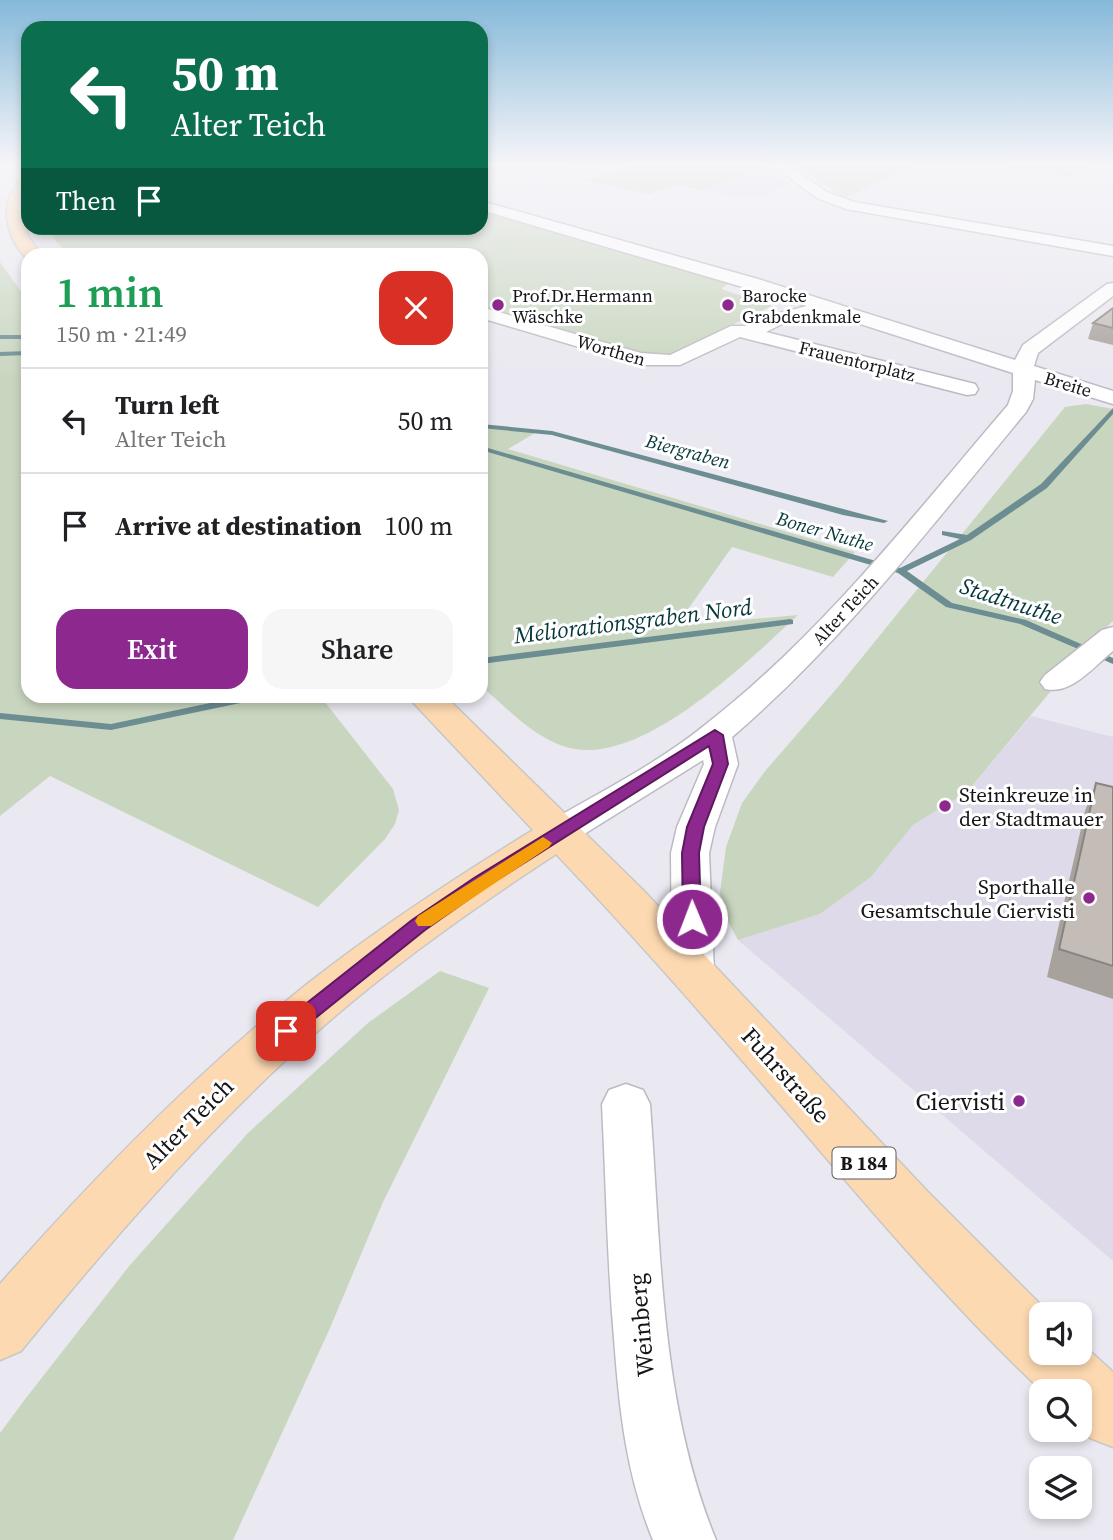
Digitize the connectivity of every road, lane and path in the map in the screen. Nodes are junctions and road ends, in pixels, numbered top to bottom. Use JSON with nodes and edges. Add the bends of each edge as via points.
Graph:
{"nodes":[{"id":1,"x":590,"y":237,"type":"edge"},
{"id":2,"x":1031,"y":237,"type":"edge"},
{"id":3,"x":1113,"y":251,"type":"edge"},
{"id":4,"x":1113,"y":288,"type":"edge"},
{"id":5,"x":827,"y":307,"type":"junction"},
{"id":6,"x":488,"y":314,"type":"edge"},
{"id":7,"x":743,"y":331,"type":"junction"},
{"id":8,"x":1023,"y":370,"type":"junction"},
{"id":9,"x":967,"y":389,"type":"dead end"},
{"id":10,"x":1108,"y":397,"type":"edge"},
{"id":11,"x":1098,"y":648,"type":"edge"},
{"id":12,"x":1056,"y":682,"type":"dead end"},
{"id":13,"x":431,"y":703,"type":"edge"},
{"id":14,"x":715,"y":735,"type":"junction"},
{"id":15,"x":560,"y":832,"type":"junction"},
{"id":16,"x":693,"y":971,"type":"junction"},
{"id":17,"x":626,"y":1104,"type":"dead end"},
{"id":18,"x":0,"y":1330,"type":"edge"},
{"id":19,"x":1029,"y":1336,"type":"edge"},
{"id":20,"x":1059,"y":1365,"type":"edge"},
{"id":21,"x":1113,"y":1415,"type":"edge"},
{"id":22,"x":685,"y":1540,"type":"edge"}],
"edges":[{"from":1,"to":5,"type":"street","name":"Frauentorplatz"},
{"from":2,"to":3,"type":"street"},
{"from":4,"to":8,"type":"street","via":[[1034,345]]},
{"from":5,"to":7,"type":"street","name":"Frauentorplatz"},
{"from":5,"to":8,"type":"street","name":"Frauentorplatz"},
{"from":6,"to":7,"type":"street","name":"Worthen","via":[[654,362],[673,361]]},
{"from":7,"to":9,"type":"street","name":"Frauentorplatz"},
{"from":8,"to":10,"type":"street","name":"Breite"},
{"from":8,"to":14,"type":"street","name":"Alter Teich","via":[[1026,393],[1021,402],[892,558],[808,650]]},
{"from":11,"to":12,"type":"street"},
{"from":13,"to":15,"type":"main road","number":"B 184"},
{"from":14,"to":15,"type":"street","name":"Alter Teich"},
{"from":14,"to":16,"type":"street","via":[[720,764],[690,853]]},
{"from":15,"to":16,"type":"main road","name":"Fuhrstraße","number":"B 184"},
{"from":15,"to":18,"type":"main road","name":"Alter Teich","via":[[419,925],[267,1047],[138,1172]]},
{"from":16,"to":19,"type":"main road","name":"Fuhrstraße","number":"B 184","via":[[939,1246]]},
{"from":17,"to":22,"type":"street","name":"Weinberg","via":[[637,1302],[648,1402],[656,1461]]},
{"from":20,"to":21,"type":"main road"}]}
